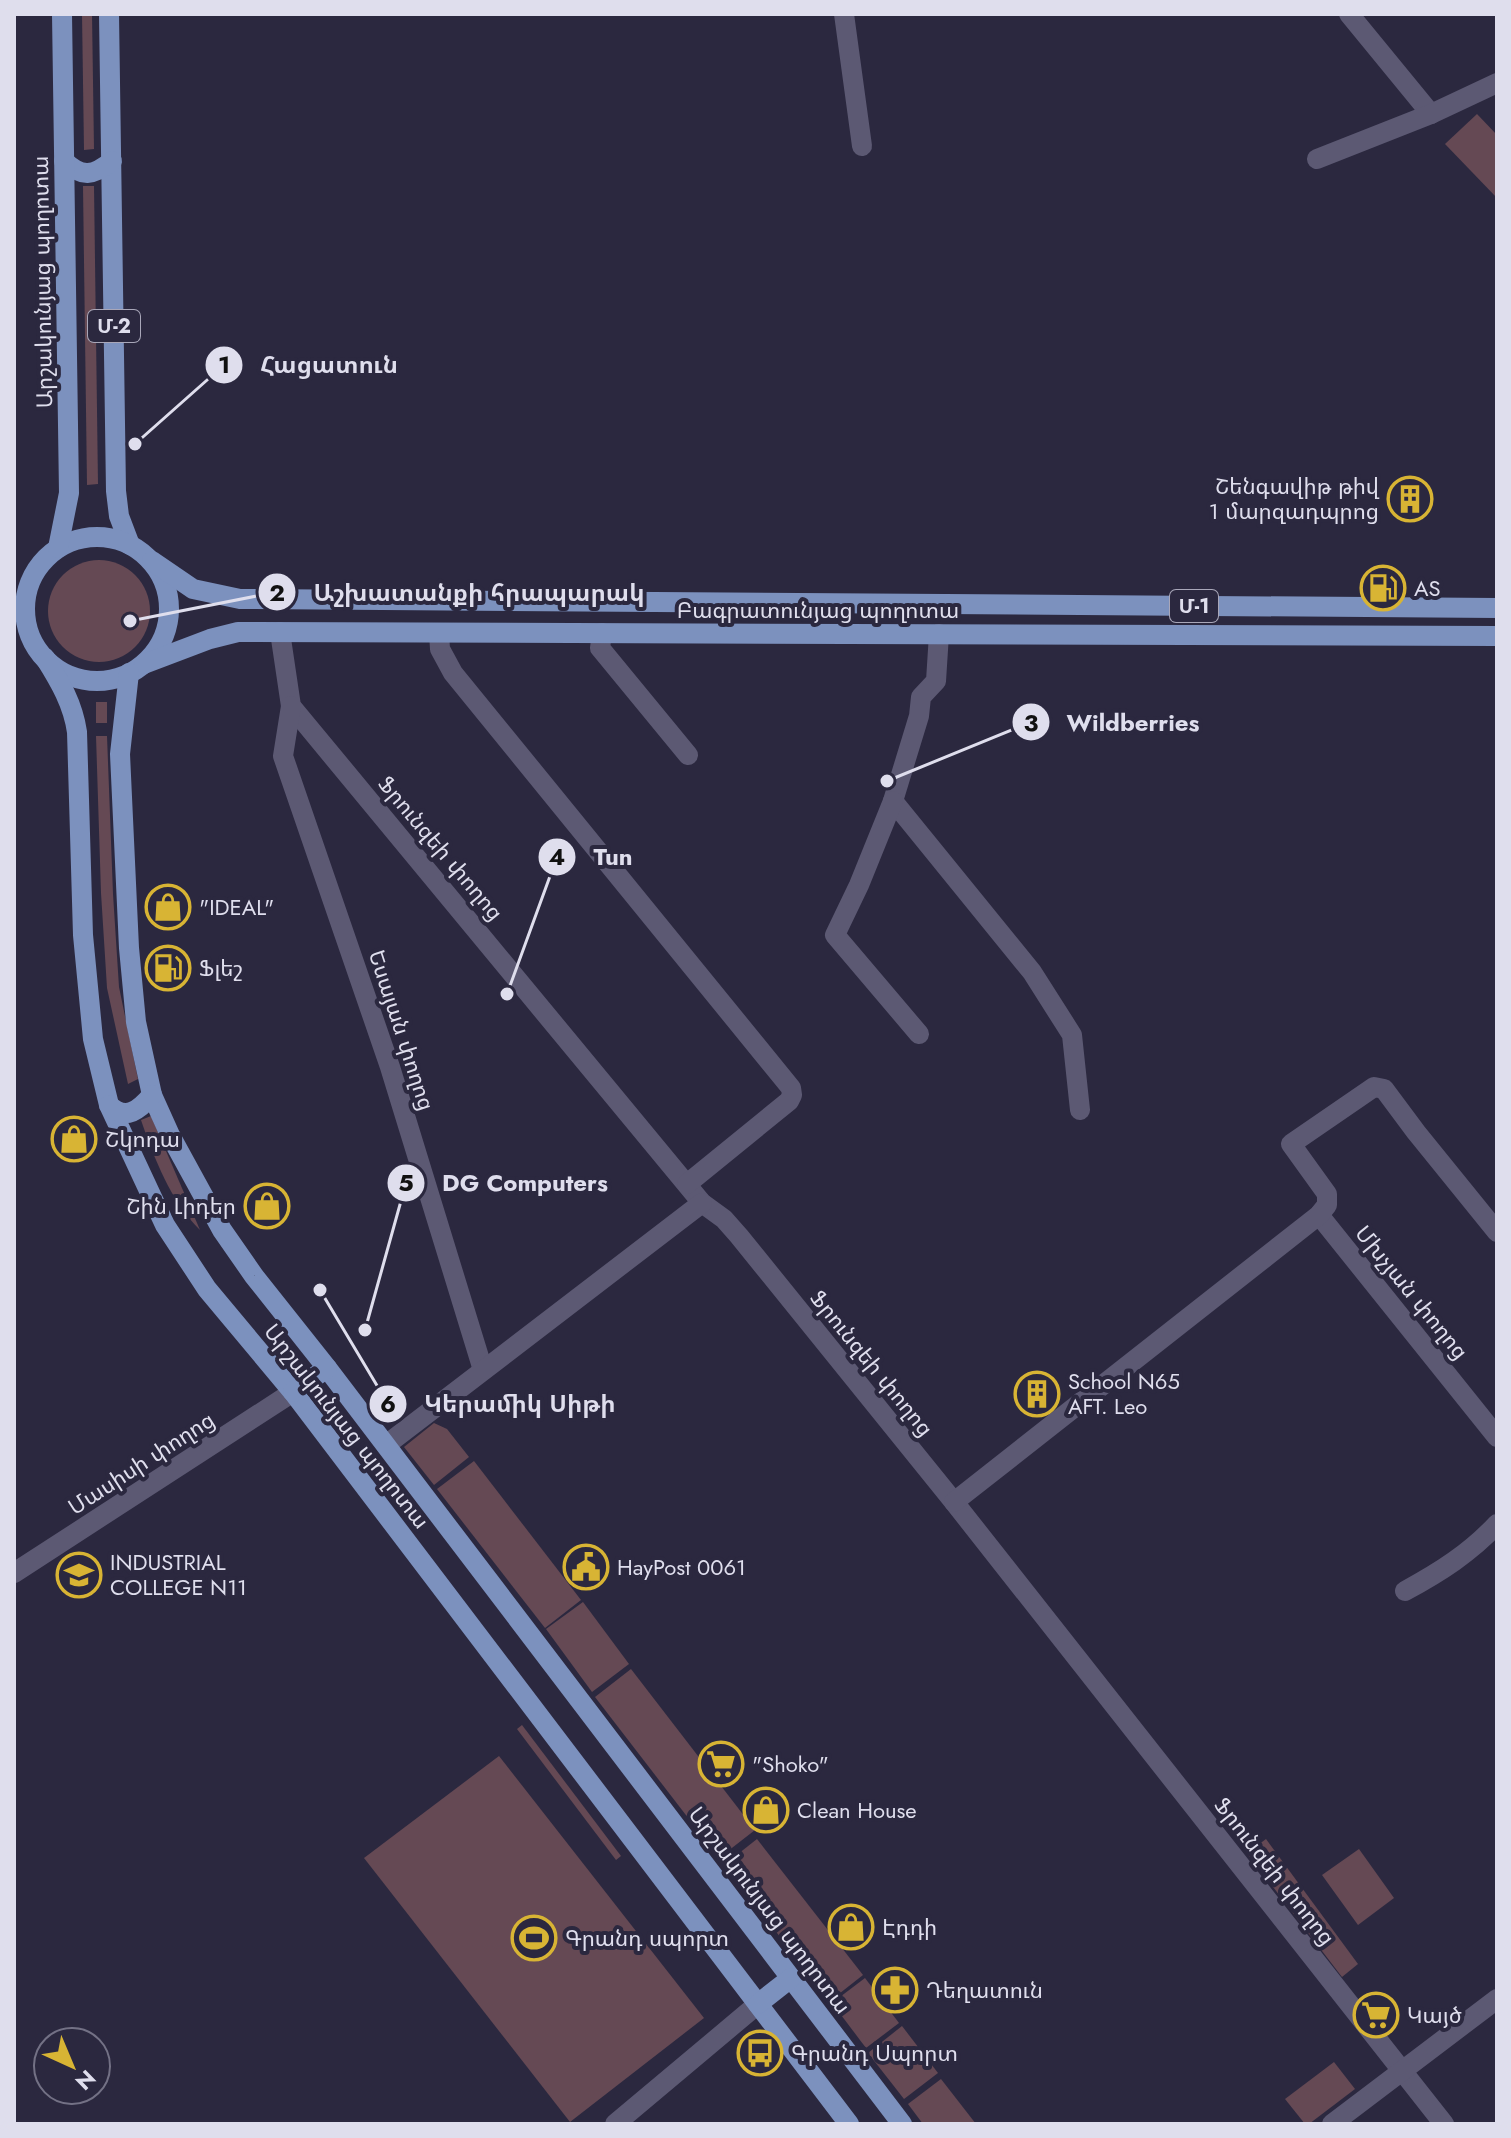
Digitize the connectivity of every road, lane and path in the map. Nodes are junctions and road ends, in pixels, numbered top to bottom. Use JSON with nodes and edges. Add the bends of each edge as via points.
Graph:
{"nodes":[{"id":1,"x":62,"y":14,"type":"edge"},
{"id":2,"x":109,"y":14,"type":"edge"},
{"id":3,"x":844,"y":14,"type":"edge"},
{"id":4,"x":1349,"y":14,"type":"edge"},
{"id":5,"x":1497,"y":83,"type":"edge"},
{"id":6,"x":1431,"y":114,"type":"junction"},
{"id":7,"x":862,"y":146,"type":"dead end"},
{"id":8,"x":1317,"y":159,"type":"dead end"},
{"id":9,"x":64,"y":161,"type":"junction"},
{"id":10,"x":112,"y":161,"type":"junction"},
{"id":11,"x":130,"y":545,"type":"junction"},
{"id":12,"x":58,"y":548,"type":"junction"},
{"id":13,"x":152,"y":561,"type":"junction"},
{"id":14,"x":34,"y":574,"type":"junction"},
{"id":15,"x":14,"y":582,"type":"edge"},
{"id":16,"x":1497,"y":608,"type":"edge"},
{"id":17,"x":280,"y":632,"type":"junction"},
{"id":18,"x":439,"y":633,"type":"junction"},
{"id":19,"x":602,"y":633,"type":"junction"},
{"id":20,"x":939,"y":634,"type":"junction"},
{"id":21,"x":1497,"y":636,"type":"edge"},
{"id":22,"x":14,"y":637,"type":"edge"},
{"id":23,"x":40,"y":651,"type":"junction"},
{"id":24,"x":136,"y":668,"type":"junction"},
{"id":25,"x":291,"y":706,"type":"junction"},
{"id":26,"x":688,"y":755,"type":"dead end"},
{"id":27,"x":893,"y":801,"type":"junction"},
{"id":28,"x":919,"y":1034,"type":"dead end"},
{"id":29,"x":152,"y":1095,"type":"junction"},
{"id":30,"x":109,"y":1105,"type":"junction"},
{"id":31,"x":1080,"y":1110,"type":"dead end"},
{"id":32,"x":687,"y":1184,"type":"junction"},
{"id":33,"x":702,"y":1203,"type":"junction"},
{"id":34,"x":1319,"y":1215,"type":"junction"},
{"id":35,"x":1497,"y":1232,"type":"edge"},
{"id":36,"x":327,"y":1368,"type":"junction"},
{"id":37,"x":483,"y":1370,"type":"junction"},
{"id":38,"x":293,"y":1392,"type":"junction"},
{"id":39,"x":1497,"y":1437,"type":"edge"},
{"id":40,"x":386,"y":1445,"type":"junction"},
{"id":41,"x":954,"y":1502,"type":"junction"},
{"id":42,"x":1497,"y":1524,"type":"edge"},
{"id":43,"x":14,"y":1573,"type":"edge"},
{"id":44,"x":1405,"y":1591,"type":"dead end"},
{"id":45,"x":791,"y":1978,"type":"junction"},
{"id":46,"x":1497,"y":1999,"type":"edge"},
{"id":47,"x":758,"y":2004,"type":"junction"},
{"id":48,"x":1401,"y":2071,"type":"junction"},
{"id":49,"x":615,"y":2124,"type":"edge"},
{"id":50,"x":849,"y":2124,"type":"edge"},
{"id":51,"x":902,"y":2124,"type":"edge"},
{"id":52,"x":1332,"y":2124,"type":"edge"},
{"id":53,"x":1444,"y":2124,"type":"edge"}],
"edges":[{"from":1,"to":9,"type":"main road","name":"Արշակունյաց պողոտա","number":"Մ-2"},
{"from":2,"to":10,"type":"main road","number":"Մ-2"},
{"from":3,"to":7,"type":"street"},
{"from":4,"to":6,"type":"street"},
{"from":5,"to":6,"type":"street"},
{"from":6,"to":8,"type":"street"},
{"from":9,"to":10,"type":"main road","via":[[88,175]]},
{"from":9,"to":12,"type":"main road","name":"Արշակունյաց պողոտա","number":"Մ-2","via":[[69,493]]},
{"from":10,"to":11,"type":"main road","number":"Մ-2","via":[[116,491]]},
{"from":11,"to":12,"type":"main road","via":[[94,537]]},
{"from":11,"to":13,"type":"main road"},
{"from":12,"to":14,"type":"main road"},
{"from":13,"to":16,"type":"main road","name":"Բագրատունյաց պողոտա","number":"Մ-1","via":[[193,589],[240,599]]},
{"from":13,"to":24,"type":"main road","via":[[164,580],[167,625],[159,647]]},
{"from":14,"to":15,"type":"main road"},
{"from":14,"to":23,"type":"main road","via":[[25,609]]},
{"from":17,"to":18,"type":"main road","name":"Բագրատունյաց պողոտա","number":"Մ-1"},
{"from":17,"to":24,"type":"main road","name":"Բագրատունյաց պողոտա","number":"Մ-1","via":[[238,632]]},
{"from":17,"to":25,"type":"street"},
{"from":18,"to":19,"type":"main road","name":"Բագրատունյաց պողոտա","number":"Մ-1"},
{"from":18,"to":32,"type":"street","via":[[440,649],[453,673],[791,1088],[789,1101]]},
{"from":19,"to":20,"type":"main road","name":"Բագրատունյաց պողոտա","number":"Մ-1"},
{"from":19,"to":26,"type":"street","via":[[600,648]]},
{"from":20,"to":21,"type":"main road","name":"Բագրատունյաց պողոտա","number":"Մ-1"},
{"from":20,"to":27,"type":"street","via":[[936,681],[921,697]]},
{"from":22,"to":23,"type":"main road"},
{"from":23,"to":24,"type":"main road","via":[[59,670],[94,681]]},
{"from":23,"to":30,"type":"main road","name":"Արշակունյաց պողոտա","via":[[75,716],[83,935],[93,1039]]},
{"from":24,"to":29,"type":"main road","name":"Արշակունյաց պողոտա","via":[[123,708],[120,754],[129,948],[136,1022]]},
{"from":25,"to":32,"type":"street","name":"Ֆրունզեի փողոց"},
{"from":25,"to":37,"type":"street","name":"Եսայան փողոց","via":[[283,756],[390,1067]]},
{"from":27,"to":28,"type":"street","via":[[835,935]]},
{"from":27,"to":31,"type":"street","via":[[1032,972],[1072,1035]]},
{"from":29,"to":30,"type":"main road","via":[[130,1114],[115,1112]]},
{"from":29,"to":36,"type":"main road","name":"Արշակունյաց պողոտա","via":[[222,1230]]},
{"from":30,"to":38,"type":"main road","name":"Արշակունյաց պողոտա","via":[[165,1225],[207,1289]]},
{"from":32,"to":33,"type":"street","name":"Ֆրունզեի փողոց"},
{"from":33,"to":37,"type":"street"},
{"from":33,"to":41,"type":"street","name":"Ֆրունզեի փողոց","via":[[739,1236]]},
{"from":34,"to":35,"type":"street","via":[[1327,1194],[1291,1144],[1380,1086]]},
{"from":34,"to":39,"type":"street","name":"Մխչյան փողոց"},
{"from":34,"to":41,"type":"street"},
{"from":36,"to":38,"type":"main road"},
{"from":36,"to":40,"type":"main road","name":"Արշակունյաց պողոտա"},
{"from":37,"to":40,"type":"street"},
{"from":38,"to":43,"type":"street","name":"Մասիսի փողոց"},
{"from":38,"to":47,"type":"main road","name":"Արշակունյաց պողոտա"},
{"from":40,"to":45,"type":"main road","name":"Արշակունյաց պողոտա"},
{"from":41,"to":48,"type":"street","name":"Ֆրունզեի փողոց"},
{"from":42,"to":44,"type":"street","via":[[1449,1567]]},
{"from":45,"to":47,"type":"main road"},
{"from":45,"to":51,"type":"main road","name":"Արշակունյաց պողոտա"},
{"from":46,"to":48,"type":"street"},
{"from":47,"to":49,"type":"street"},
{"from":47,"to":50,"type":"main road","name":"Արշակունյաց պողոտա"},
{"from":48,"to":52,"type":"street"},
{"from":48,"to":53,"type":"street","name":"Ֆրունզեի փողոց"}]}
